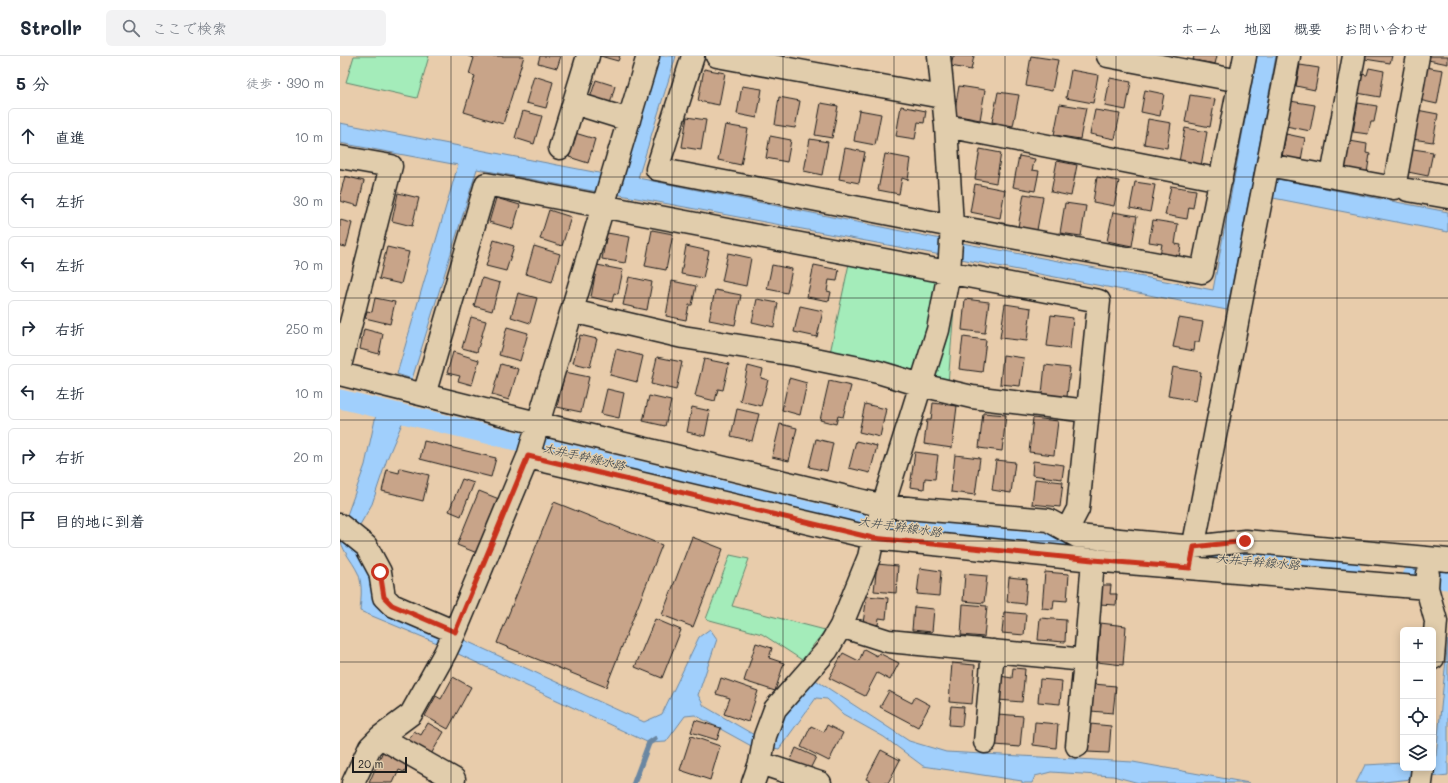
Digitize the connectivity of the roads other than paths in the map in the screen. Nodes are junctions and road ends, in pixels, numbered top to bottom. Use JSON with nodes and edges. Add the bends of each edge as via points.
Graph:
{"nodes":[{"id":1,"x":588,"y":56,"type":"edge"},
{"id":2,"x":648,"y":56,"type":"edge"},
{"id":3,"x":693,"y":56,"type":"edge"},
{"id":4,"x":717,"y":56,"type":"edge"},
{"id":5,"x":940,"y":56,"type":"edge"},
{"id":6,"x":1108,"y":56,"type":"edge"},
{"id":7,"x":1245,"y":56,"type":"edge"},
{"id":8,"x":1289,"y":56,"type":"edge"},
{"id":9,"x":1354,"y":56,"type":"edge"},
{"id":10,"x":1418,"y":56,"type":"edge"},
{"id":11,"x":1240,"y":81,"type":"junction"},
{"id":12,"x":942,"y":97,"type":"junction"},
{"id":13,"x":574,"y":103,"type":"junction"},
{"id":14,"x":629,"y":120,"type":"junction"},
{"id":15,"x":946,"y":126,"type":"junction"},
{"id":16,"x":560,"y":148,"type":"dead end"},
{"id":17,"x":340,"y":157,"type":"edge"},
{"id":18,"x":1268,"y":165,"type":"junction"},
{"id":19,"x":1332,"y":176,"type":"junction"},
{"id":20,"x":1220,"y":180,"type":"junction"},
{"id":21,"x":1408,"y":190,"type":"dead end"},
{"id":22,"x":1448,"y":197,"type":"edge"},
{"id":23,"x":603,"y":206,"type":"junction"},
{"id":24,"x":952,"y":226,"type":"junction"},
{"id":25,"x":949,"y":272,"type":"junction"},
{"id":26,"x":572,"y":311,"type":"junction"},
{"id":27,"x":340,"y":366,"type":"edge"},
{"id":28,"x":340,"y":374,"type":"edge"},
{"id":29,"x":921,"y":385,"type":"junction"},
{"id":30,"x":424,"y":395,"type":"junction"},
{"id":31,"x":1088,"y":411,"type":"junction"},
{"id":32,"x":535,"y":430,"type":"junction"},
{"id":33,"x":528,"y":456,"type":"junction"},
{"id":34,"x":882,"y":512,"type":"junction"},
{"id":35,"x":1067,"y":530,"type":"junction"},
{"id":36,"x":347,"y":531,"type":"edge"},
{"id":37,"x":873,"y":538,"type":"junction"},
{"id":38,"x":1192,"y":557,"type":"junction"},
{"id":39,"x":1093,"y":560,"type":"junction"},
{"id":40,"x":1433,"y":569,"type":"edge"},
{"id":41,"x":841,"y":626,"type":"junction"},
{"id":42,"x":1436,"y":627,"type":"edge"},
{"id":43,"x":455,"y":632,"type":"junction"},
{"id":44,"x":994,"y":651,"type":"junction"},
{"id":45,"x":1084,"y":660,"type":"junction"},
{"id":46,"x":380,"y":737,"type":"junction"},
{"id":47,"x":985,"y":742,"type":"dead end"},
{"id":48,"x":1077,"y":746,"type":"dead end"},
{"id":49,"x":1423,"y":771,"type":"edge"},
{"id":50,"x":756,"y":773,"type":"edge"},
{"id":51,"x":454,"y":779,"type":"dead end"},
{"id":52,"x":353,"y":783,"type":"edge"},
{"id":53,"x":820,"y":783,"type":"edge"},
{"id":54,"x":1421,"y":783,"type":"edge"}],
"edges":[{"from":1,"to":13,"type":"street"},
{"from":2,"to":14,"type":"street"},
{"from":3,"to":24,"type":"street","via":[[657,169]]},
{"from":4,"to":12,"type":"street"},
{"from":5,"to":12,"type":"street"},
{"from":6,"to":11,"type":"street"},
{"from":7,"to":11,"type":"street"},
{"from":8,"to":18,"type":"street"},
{"from":9,"to":19,"type":"street"},
{"from":10,"to":19,"type":"street","via":[[1394,188]]},
{"from":11,"to":20,"type":"street"},
{"from":12,"to":15,"type":"street"},
{"from":13,"to":14,"type":"street"},
{"from":13,"to":16,"type":"street"},
{"from":14,"to":23,"type":"street"},
{"from":15,"to":20,"type":"street"},
{"from":15,"to":24,"type":"street"},
{"from":17,"to":27,"type":"street","via":[[391,166]]},
{"from":18,"to":19,"type":"street"},
{"from":18,"to":38,"type":"street"},
{"from":20,"to":24,"type":"street","via":[[1202,272]]},
{"from":21,"to":22,"type":"street"},
{"from":23,"to":25,"type":"street"},
{"from":23,"to":26,"type":"street"},
{"from":23,"to":30,"type":"street","via":[[486,184]]},
{"from":24,"to":25,"type":"street"},
{"from":25,"to":29,"type":"street","via":[[938,330]]},
{"from":25,"to":31,"type":"street","via":[[1099,301]]},
{"from":26,"to":29,"type":"street","via":[[682,337],[796,355],[878,372]]},
{"from":26,"to":32,"type":"street"},
{"from":28,"to":30,"type":"street"},
{"from":29,"to":31,"type":"street","via":[[972,397]]},
{"from":29,"to":34,"type":"street"},
{"from":30,"to":32,"type":"street"},
{"from":31,"to":35,"type":"street","via":[[1078,509]]},
{"from":32,"to":33,"type":"street"},
{"from":32,"to":34,"type":"street"},
{"from":33,"to":37,"type":"street"},
{"from":33,"to":43,"type":"street"},
{"from":34,"to":35,"type":"street","via":[[1048,520]]},
{"from":34,"to":37,"type":"street"},
{"from":35,"to":38,"type":"street","via":[[1077,536]]},
{"from":36,"to":43,"type":"street","via":[[366,546],[380,572],[384,597],[392,605]]},
{"from":37,"to":39,"type":"street"},
{"from":37,"to":41,"type":"street","via":[[869,557]]},
{"from":38,"to":39,"type":"street"},
{"from":38,"to":40,"type":"street"},
{"from":38,"to":40,"type":"street","via":[[1245,541]]},
{"from":39,"to":45,"type":"street"},
{"from":40,"to":42,"type":"street"},
{"from":41,"to":44,"type":"street","via":[[888,641]]},
{"from":41,"to":50,"type":"street","via":[[827,650],[776,709],[765,736]]},
{"from":43,"to":46,"type":"street","via":[[411,714]]},
{"from":44,"to":45,"type":"street"},
{"from":44,"to":47,"type":"street"},
{"from":45,"to":48,"type":"street"},
{"from":46,"to":51,"type":"street"},
{"from":46,"to":52,"type":"street","via":[[370,747]]},
{"from":49,"to":54,"type":"street"},
{"from":50,"to":53,"type":"street"}]}
